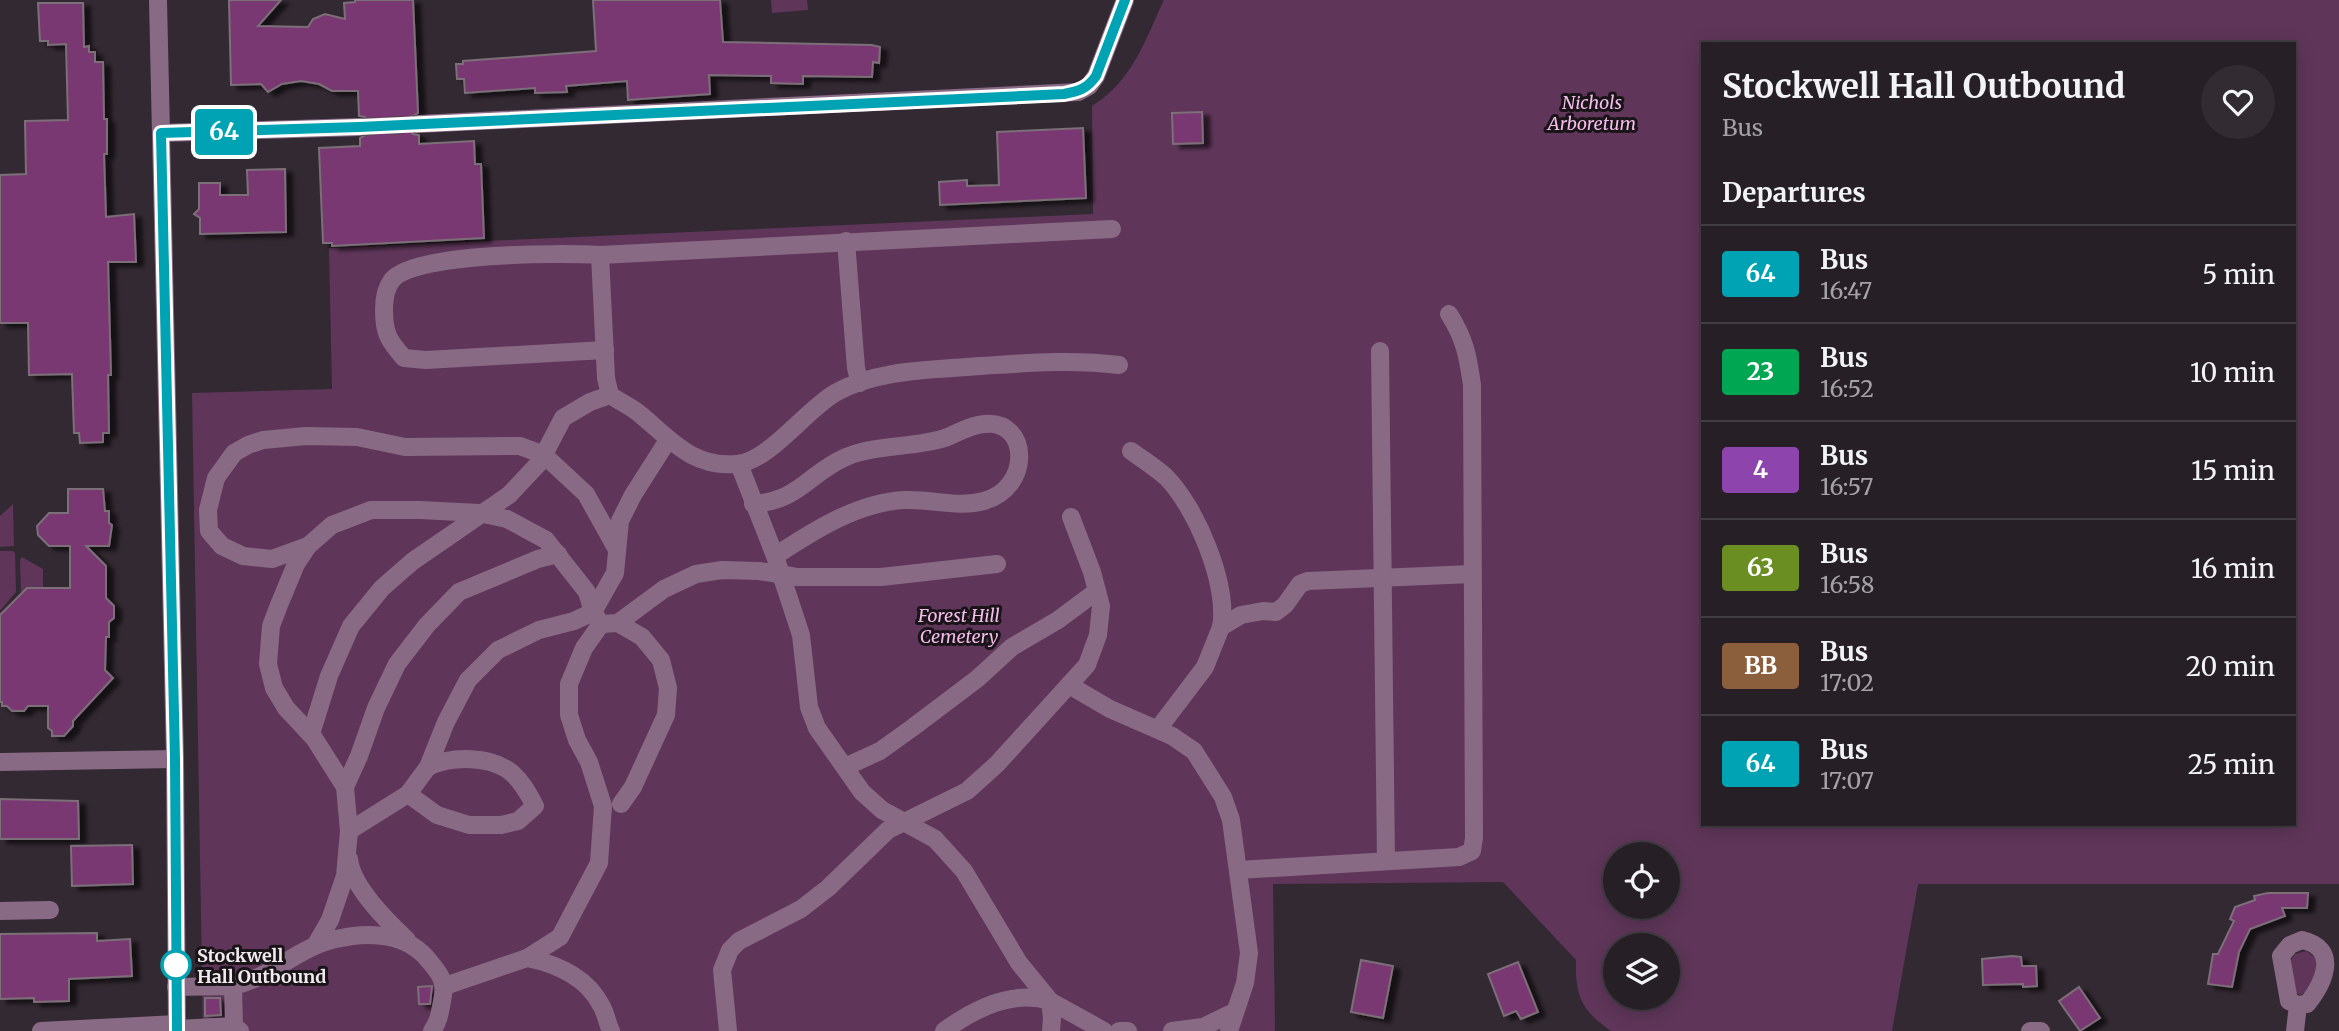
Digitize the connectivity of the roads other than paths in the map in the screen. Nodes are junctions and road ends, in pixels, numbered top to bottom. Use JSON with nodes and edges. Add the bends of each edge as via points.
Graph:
{"nodes":[{"id":1,"x":158,"y":0,"type":"edge"},
{"id":2,"x":1125,"y":0,"type":"edge"},
{"id":3,"x":419,"y":124,"type":"tunnel mouth"},
{"id":4,"x":359,"y":127,"type":"tunnel mouth"},
{"id":5,"x":161,"y":133,"type":"junction"},
{"id":6,"x":1112,"y":229,"type":"dead end"},
{"id":7,"x":846,"y":242,"type":"junction"},
{"id":8,"x":600,"y":255,"type":"junction"},
{"id":9,"x":1449,"y":314,"type":"dead end"},
{"id":10,"x":605,"y":350,"type":"junction"},
{"id":11,"x":1380,"y":351,"type":"dead end"},
{"id":12,"x":1119,"y":365,"type":"dead end"},
{"id":13,"x":860,"y":383,"type":"junction"},
{"id":14,"x":610,"y":395,"type":"junction"},
{"id":15,"x":668,"y":440,"type":"junction"},
{"id":16,"x":1131,"y":451,"type":"dead end"},
{"id":17,"x":544,"y":455,"type":"junction"},
{"id":18,"x":739,"y":464,"type":"junction"},
{"id":19,"x":753,"y":504,"type":"junction"},
{"id":20,"x":479,"y":513,"type":"junction"},
{"id":21,"x":1070,"y":517,"type":"dead end"},
{"id":22,"x":308,"y":546,"type":"junction"},
{"id":23,"x":616,"y":548,"type":"junction"},
{"id":24,"x":558,"y":554,"type":"junction"},
{"id":25,"x":775,"y":556,"type":"junction"},
{"id":26,"x":997,"y":564,"type":"dead end"},
{"id":27,"x":781,"y":575,"type":"junction"},
{"id":28,"x":1472,"y":575,"type":"junction"},
{"id":29,"x":1383,"y":578,"type":"junction"},
{"id":30,"x":1097,"y":591,"type":"junction"},
{"id":31,"x":604,"y":620,"type":"junction"},
{"id":32,"x":1221,"y":627,"type":"junction"},
{"id":33,"x":1069,"y":685,"type":"junction"},
{"id":34,"x":1158,"y":729,"type":"junction"},
{"id":35,"x":311,"y":734,"type":"junction"},
{"id":36,"x":175,"y":759,"type":"junction"},
{"id":37,"x":0,"y":762,"type":"edge"},
{"id":38,"x":428,"y":767,"type":"junction"},
{"id":39,"x":845,"y":767,"type":"junction"},
{"id":40,"x":345,"y":787,"type":"junction"},
{"id":41,"x":408,"y":794,"type":"junction"},
{"id":42,"x":621,"y":804,"type":"dead end"},
{"id":43,"x":905,"y":822,"type":"junction"},
{"id":44,"x":349,"y":831,"type":"junction"},
{"id":45,"x":349,"y":852,"type":"junction"},
{"id":46,"x":1386,"y":861,"type":"junction"},
{"id":47,"x":1238,"y":870,"type":"junction"},
{"id":48,"x":50,"y":910,"type":"dead end"},
{"id":49,"x":0,"y":911,"type":"edge"},
{"id":50,"x":410,"y":943,"type":"junction"},
{"id":51,"x":315,"y":946,"type":"junction"},
{"id":52,"x":527,"y":958,"type":"junction"},
{"id":53,"x":233,"y":986,"type":"junction"},
{"id":54,"x":445,"y":986,"type":"junction"},
{"id":55,"x":176,"y":987,"type":"junction"},
{"id":56,"x":1050,"y":1001,"type":"junction"},
{"id":57,"x":2298,"y":1005,"type":"dead end"},
{"id":58,"x":1234,"y":1012,"type":"junction"},
{"id":59,"x":177,"y":1028,"type":"edge"},
{"id":60,"x":237,"y":1029,"type":"edge"},
{"id":61,"x":41,"y":1031,"type":"edge"},
{"id":62,"x":432,"y":1031,"type":"edge"},
{"id":63,"x":611,"y":1031,"type":"edge"},
{"id":64,"x":728,"y":1031,"type":"edge"},
{"id":65,"x":944,"y":1031,"type":"edge"},
{"id":66,"x":1051,"y":1031,"type":"edge"},
{"id":67,"x":1104,"y":1031,"type":"edge"},
{"id":68,"x":1119,"y":1031,"type":"edge"},
{"id":69,"x":1128,"y":1031,"type":"edge"},
{"id":70,"x":1172,"y":1031,"type":"edge"},
{"id":71,"x":1229,"y":1031,"type":"edge"},
{"id":72,"x":2295,"y":1031,"type":"edge"}],
"edges":[{"from":1,"to":5,"type":"street"},
{"from":2,"to":3,"type":"street","via":[[1096,76],[1078,92]]},
{"from":4,"to":5,"type":"street"},
{"from":5,"to":36,"type":"street"},
{"from":6,"to":7,"type":"street"},
{"from":7,"to":8,"type":"street"},
{"from":7,"to":13,"type":"street"},
{"from":8,"to":10,"type":"street"},
{"from":8,"to":10,"type":"street","via":[[472,259],[411,269],[393,278],[384,297],[384,328],[404,358]]},
{"from":9,"to":28,"type":"street","via":[[1461,333],[1472,386]]},
{"from":10,"to":14,"type":"street"},
{"from":11,"to":29,"type":"street"},
{"from":12,"to":13,"type":"street","via":[[1063,360],[890,374]]},
{"from":13,"to":18,"type":"street","via":[[834,394],[756,459]]},
{"from":14,"to":15,"type":"street","via":[[639,412]]},
{"from":14,"to":17,"type":"street","via":[[563,418]]},
{"from":15,"to":18,"type":"street","via":[[716,464]]},
{"from":15,"to":23,"type":"street","via":[[620,521]]},
{"from":16,"to":32,"type":"street","via":[[1166,478],[1197,523],[1222,596]]},
{"from":17,"to":20,"type":"street","via":[[509,495]]},
{"from":17,"to":22,"type":"street","via":[[520,446],[405,447],[357,437],[306,436],[263,440],[234,453],[216,478],[208,510],[209,531],[222,546],[243,556],[272,559]]},
{"from":17,"to":23,"type":"street","via":[[586,494]]},
{"from":18,"to":19,"type":"street"},
{"from":19,"to":25,"type":"street"},
{"from":19,"to":25,"type":"street","via":[[790,495],[857,453],[946,438],[988,423],[999,425],[1015,439],[1021,462],[1015,478],[994,499],[973,504],[907,500],[876,505]]},
{"from":20,"to":22,"type":"street","via":[[370,510],[332,525]]},
{"from":20,"to":24,"type":"street","via":[[508,519],[546,540]]},
{"from":20,"to":35,"type":"street","via":[[413,561],[351,626]]},
{"from":21,"to":30,"type":"street"},
{"from":22,"to":35,"type":"street","via":[[271,626],[268,664],[280,698]]},
{"from":23,"to":31,"type":"street"},
{"from":24,"to":31,"type":"street"},
{"from":24,"to":40,"type":"street","via":[[459,592],[427,625],[397,664]]},
{"from":25,"to":27,"type":"street"},
{"from":26,"to":27,"type":"street","via":[[881,577]]},
{"from":27,"to":31,"type":"street","via":[[722,570],[696,574]]},
{"from":27,"to":39,"type":"street","via":[[801,635],[809,707],[817,728]]},
{"from":28,"to":29,"type":"street"},
{"from":28,"to":46,"type":"street","via":[[1472,851],[1459,857]]},
{"from":29,"to":32,"type":"street","via":[[1304,582],[1276,612],[1241,615]]},
{"from":29,"to":46,"type":"street"},
{"from":30,"to":33,"type":"street","via":[[1101,606],[1098,635],[1087,665]]},
{"from":30,"to":39,"type":"street","via":[[1012,647],[880,751]]},
{"from":31,"to":38,"type":"street","via":[[574,621],[539,630],[498,650],[468,680]]},
{"from":31,"to":42,"type":"street","via":[[642,637],[661,660],[668,688],[666,715]]},
{"from":31,"to":52,"type":"street","via":[[583,648],[569,684],[569,715],[603,806],[599,863],[560,937]]},
{"from":32,"to":34,"type":"street","via":[[1205,667]]},
{"from":33,"to":34,"type":"street"},
{"from":33,"to":43,"type":"street","via":[[967,790]]},
{"from":34,"to":47,"type":"street","via":[[1194,751],[1223,797]]},
{"from":35,"to":40,"type":"street"},
{"from":36,"to":37,"type":"street"},
{"from":36,"to":55,"type":"street"},
{"from":38,"to":41,"type":"street"},
{"from":38,"to":41,"type":"street","via":[[456,759],[490,763],[510,771],[535,806],[518,821],[469,825],[437,816]]},
{"from":39,"to":43,"type":"street","via":[[862,792]]},
{"from":40,"to":44,"type":"street"},
{"from":41,"to":44,"type":"street"},
{"from":43,"to":56,"type":"street","via":[[935,839],[964,871],[1019,962]]},
{"from":43,"to":64,"type":"street","via":[[888,830],[801,909],[738,941],[730,950],[722,970]]},
{"from":44,"to":45,"type":"street"},
{"from":45,"to":50,"type":"street","via":[[355,876],[374,905]]},
{"from":45,"to":51,"type":"street","via":[[339,896]]},
{"from":46,"to":47,"type":"street"},
{"from":47,"to":58,"type":"street","via":[[1249,953]]},
{"from":48,"to":49,"type":"street"},
{"from":50,"to":51,"type":"street","via":[[363,935]]},
{"from":50,"to":54,"type":"street","via":[[423,952]]},
{"from":51,"to":53,"type":"street","via":[[258,978]]},
{"from":52,"to":54,"type":"street"},
{"from":52,"to":63,"type":"street","via":[[550,962],[590,988]]},
{"from":53,"to":55,"type":"street"},
{"from":53,"to":60,"type":"street"},
{"from":54,"to":62,"type":"street","via":[[438,1023]]},
{"from":55,"to":59,"type":"street"},
{"from":56,"to":65,"type":"street","via":[[1023,996],[993,1003]]},
{"from":56,"to":66,"type":"street"},
{"from":56,"to":67,"type":"street"},
{"from":57,"to":72,"type":"street"},
{"from":58,"to":70,"type":"street","via":[[1203,1027]]},
{"from":58,"to":71,"type":"street"},
{"from":59,"to":60,"type":"street"},
{"from":59,"to":61,"type":"street"},
{"from":68,"to":69,"type":"street"}]}
